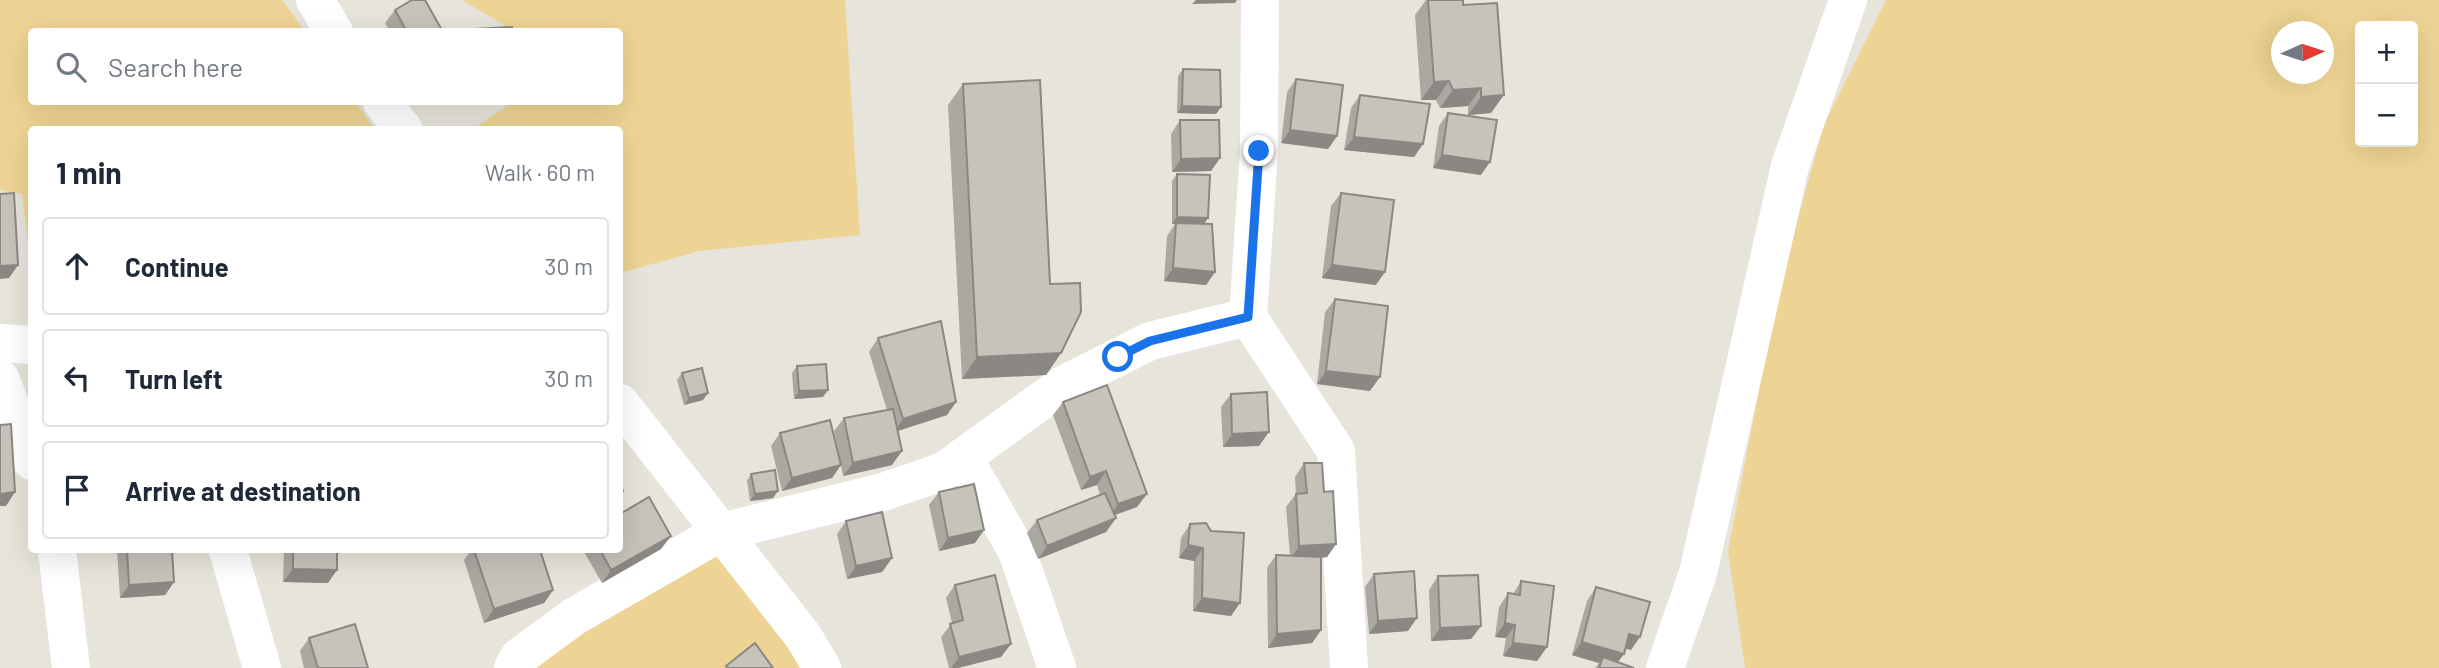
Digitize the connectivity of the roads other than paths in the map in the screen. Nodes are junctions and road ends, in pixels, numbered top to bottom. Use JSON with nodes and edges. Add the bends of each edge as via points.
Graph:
{"nodes":[{"id":1,"x":316,"y":0,"type":"edge"},
{"id":2,"x":1260,"y":0,"type":"edge"},
{"id":3,"x":1848,"y":0,"type":"edge"},
{"id":4,"x":332,"y":28,"type":"edge"},
{"id":5,"x":384,"y":105,"type":"edge"},
{"id":6,"x":401,"y":126,"type":"edge"},
{"id":7,"x":1248,"y":317,"type":"junction"},
{"id":8,"x":0,"y":342,"type":"edge"},
{"id":9,"x":28,"y":345,"type":"edge"},
{"id":10,"x":0,"y":378,"type":"edge"},
{"id":11,"x":623,"y":407,"type":"edge"},
{"id":12,"x":28,"y":451,"type":"edge"},
{"id":13,"x":963,"y":457,"type":"junction"},
{"id":14,"x":721,"y":532,"type":"junction"},
{"id":15,"x":57,"y":553,"type":"edge"},
{"id":16,"x":230,"y":553,"type":"edge"},
{"id":17,"x":71,"y":668,"type":"edge"},
{"id":18,"x":262,"y":668,"type":"edge"},
{"id":19,"x":513,"y":668,"type":"edge"},
{"id":20,"x":822,"y":668,"type":"edge"},
{"id":21,"x":1057,"y":668,"type":"edge"},
{"id":22,"x":1349,"y":668,"type":"edge"},
{"id":23,"x":1665,"y":668,"type":"edge"}],
"edges":[{"from":1,"to":4,"type":"street"},
{"from":2,"to":7,"type":"street","via":[[1259,151]]},
{"from":3,"to":23,"type":"street","via":[[1790,166],[1698,573]]},
{"from":5,"to":6,"type":"street"},
{"from":7,"to":13,"type":"street","via":[[1150,341],[1063,384]]},
{"from":7,"to":22,"type":"street","via":[[1336,451]]},
{"from":8,"to":9,"type":"street"},
{"from":10,"to":12,"type":"street"},
{"from":11,"to":14,"type":"street"},
{"from":13,"to":14,"type":"street","via":[[944,471],[883,492]]},
{"from":13,"to":21,"type":"street","via":[[1017,551]]},
{"from":14,"to":19,"type":"street","via":[[575,615],[519,657]]},
{"from":14,"to":20,"type":"street","via":[[803,636]]},
{"from":15,"to":17,"type":"street"},
{"from":16,"to":18,"type":"street"}]}
